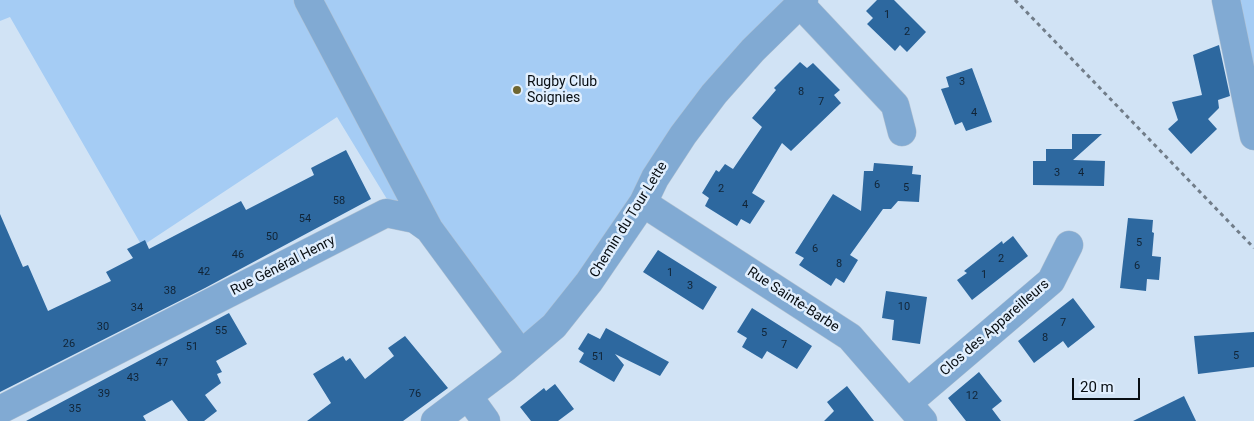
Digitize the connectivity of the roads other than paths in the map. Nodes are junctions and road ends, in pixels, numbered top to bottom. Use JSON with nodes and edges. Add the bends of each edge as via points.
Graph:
{"nodes":[{"id":1,"x":308,"y":0,"type":"edge"},
{"id":2,"x":1226,"y":0,"type":"edge"},
{"id":3,"x":802,"y":2,"type":"edge"},
{"id":4,"x":902,"y":132,"type":"dead end"},
{"id":5,"x":1254,"y":136,"type":"edge"},
{"id":6,"x":643,"y":203,"type":"junction"},
{"id":7,"x":429,"y":229,"type":"junction"},
{"id":8,"x":1069,"y":245,"type":"dead end"},
{"id":9,"x":521,"y":354,"type":"junction"},
{"id":10,"x":468,"y":396,"type":"junction"},
{"id":11,"x":0,"y":410,"type":"edge"},
{"id":12,"x":916,"y":412,"type":"edge"},
{"id":13,"x":0,"y":417,"type":"edge"},
{"id":14,"x":2,"y":421,"type":"edge"},
{"id":15,"x":435,"y":421,"type":"edge"},
{"id":16,"x":486,"y":421,"type":"edge"}],
"edges":[{"from":1,"to":7,"type":"street"},
{"from":2,"to":5,"type":"street"},
{"from":3,"to":4,"type":"street","via":[[895,105]]},
{"from":3,"to":6,"type":"street","name":"Chemin du Tour Lette","via":[[714,94],[683,135]]},
{"from":6,"to":9,"type":"street","name":"Chemin du Tour Lette","via":[[572,305],[554,326]]},
{"from":6,"to":12,"type":"street","name":"Rue Sainte-Barbe","via":[[850,337]]},
{"from":7,"to":9,"type":"street","name":"Rue Général Henry"},
{"from":7,"to":11,"type":"street","name":"Rue Général Henry","via":[[415,219],[386,213]]},
{"from":8,"to":12,"type":"street","name":"Clos des Appareilleurs","via":[[1051,282]]},
{"from":9,"to":10,"type":"street","name":"Chemin du Tour Lette"},
{"from":10,"to":15,"type":"street","name":"Chemin du Tour Lette"},
{"from":10,"to":16,"type":"street"},
{"from":13,"to":14,"type":"street"}]}
